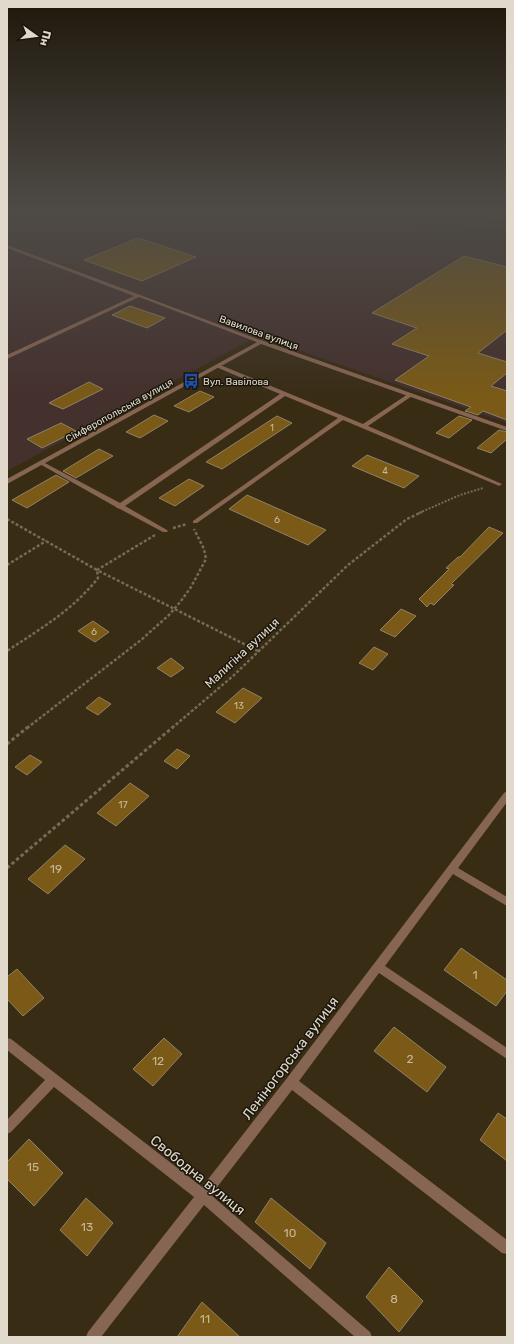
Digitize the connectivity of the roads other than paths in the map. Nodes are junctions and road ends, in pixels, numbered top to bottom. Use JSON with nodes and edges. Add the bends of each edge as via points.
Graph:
{"nodes":[{"id":1,"x":77,"y":273,"type":"edge"},
{"id":2,"x":138,"y":296,"type":"junction"},
{"id":3,"x":261,"y":342,"type":"junction"},
{"id":4,"x":7,"y":357,"type":"edge"},
{"id":5,"x":218,"y":366,"type":"junction"},
{"id":6,"x":285,"y":393,"type":"junction"},
{"id":7,"x":410,"y":395,"type":"junction"},
{"id":8,"x":343,"y":417,"type":"junction"},
{"id":9,"x":364,"y":426,"type":"junction"},
{"id":10,"x":507,"y":429,"type":"edge"},
{"id":11,"x":41,"y":463,"type":"junction"},
{"id":12,"x":7,"y":482,"type":"edge"},
{"id":13,"x":499,"y":484,"type":"road end"},
{"id":14,"x":120,"y":507,"type":"junction"},
{"id":15,"x":195,"y":522,"type":"road end"},
{"id":16,"x":164,"y":532,"type":"road end"},
{"id":17,"x":507,"y":796,"type":"edge"},
{"id":18,"x":452,"y":869,"type":"junction"},
{"id":19,"x":507,"y":902,"type":"edge"},
{"id":20,"x":378,"y":967,"type":"junction"},
{"id":21,"x":7,"y":1043,"type":"edge"},
{"id":22,"x":507,"y":1054,"type":"edge"},
{"id":23,"x":54,"y":1079,"type":"junction"},
{"id":24,"x":291,"y":1082,"type":"junction"},
{"id":25,"x":7,"y":1128,"type":"edge"},
{"id":26,"x":203,"y":1196,"type":"junction"},
{"id":27,"x":507,"y":1248,"type":"edge"},
{"id":28,"x":93,"y":1337,"type":"edge"},
{"id":29,"x":365,"y":1337,"type":"edge"}],
"edges":[{"from":1,"to":2,"type":"street","name":"Вавилова вулиця"},
{"from":2,"to":3,"type":"street","name":"Вавилова вулиця"},
{"from":2,"to":4,"type":"street"},
{"from":3,"to":5,"type":"street","name":"Сімферопольська вулиця"},
{"from":3,"to":7,"type":"street","name":"Вавилова вулиця"},
{"from":5,"to":6,"type":"street"},
{"from":5,"to":11,"type":"street","name":"Сімферопольська вулиця"},
{"from":6,"to":8,"type":"street"},
{"from":6,"to":14,"type":"street"},
{"from":7,"to":9,"type":"street"},
{"from":7,"to":10,"type":"street","name":"Вавилова вулиця"},
{"from":8,"to":9,"type":"street"},
{"from":8,"to":15,"type":"street"},
{"from":9,"to":13,"type":"street"},
{"from":11,"to":12,"type":"street","name":"Сімферопольська вулиця"},
{"from":11,"to":14,"type":"street"},
{"from":14,"to":16,"type":"street"},
{"from":17,"to":18,"type":"street","name":"Леніногорська вулиця"},
{"from":18,"to":19,"type":"street"},
{"from":18,"to":20,"type":"street","name":"Леніногорська вулиця"},
{"from":20,"to":22,"type":"street"},
{"from":20,"to":24,"type":"street","name":"Леніногорська вулиця"},
{"from":21,"to":23,"type":"street","name":"Свободна вулиця"},
{"from":23,"to":25,"type":"street"},
{"from":23,"to":26,"type":"street","name":"Свободна вулиця"},
{"from":24,"to":26,"type":"street","name":"Леніногорська вулиця"},
{"from":24,"to":27,"type":"street"},
{"from":26,"to":28,"type":"street","name":"Леніногорська вулиця"},
{"from":26,"to":29,"type":"street","name":"Свободна вулиця"}]}
